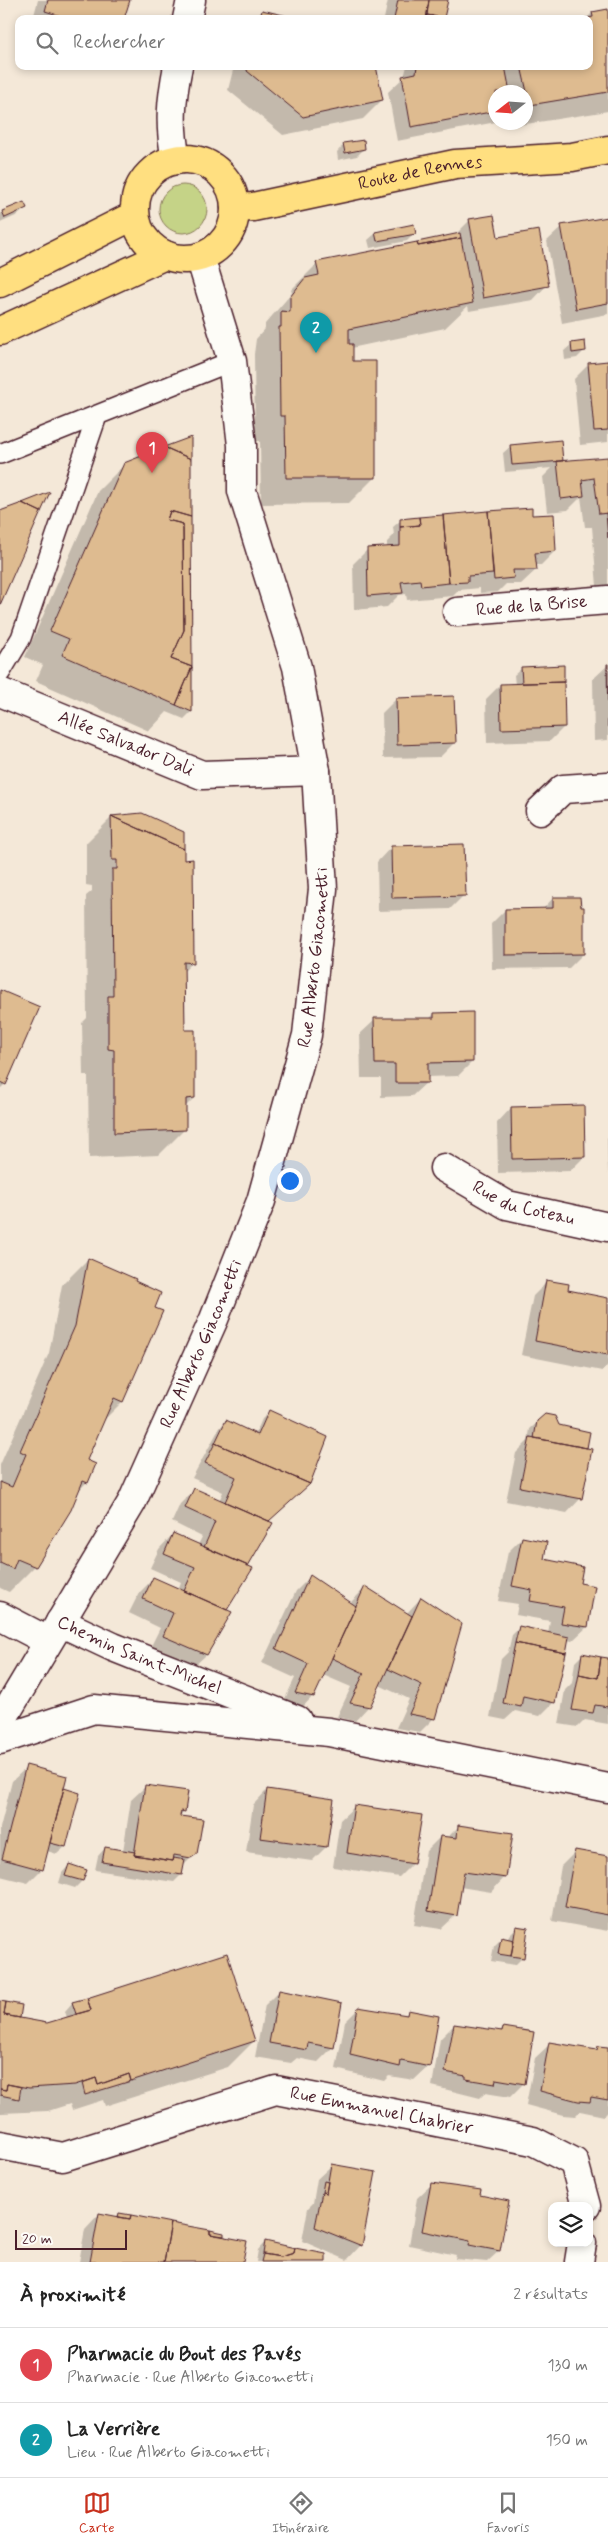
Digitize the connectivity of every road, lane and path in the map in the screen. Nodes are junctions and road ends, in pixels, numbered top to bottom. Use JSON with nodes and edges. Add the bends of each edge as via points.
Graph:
{"nodes":[{"id":1,"x":191,"y":0,"type":"edge"},
{"id":2,"x":188,"y":15,"type":"edge"},
{"id":3,"x":177,"y":70,"type":"edge"},
{"id":4,"x":608,"y":150,"type":"edge"},
{"id":5,"x":176,"y":160,"type":"junction"},
{"id":6,"x":235,"y":208,"type":"junction"},
{"id":7,"x":135,"y":214,"type":"junction"},
{"id":8,"x":165,"y":255,"type":"junction"},
{"id":9,"x":200,"y":257,"type":"junction"},
{"id":10,"x":0,"y":283,"type":"edge"},
{"id":11,"x":0,"y":331,"type":"edge"},
{"id":12,"x":232,"y":361,"type":"junction"},
{"id":13,"x":97,"y":416,"type":"junction"},
{"id":14,"x":0,"y":454,"type":"edge"},
{"id":15,"x":608,"y":600,"type":"edge"},
{"id":16,"x":456,"y":612,"type":"dead end"},
{"id":17,"x":0,"y":673,"type":"edge"},
{"id":18,"x":0,"y":692,"type":"edge"},
{"id":19,"x":316,"y":771,"type":"junction"},
{"id":20,"x":608,"y":786,"type":"edge"},
{"id":21,"x":540,"y":811,"type":"dead end"},
{"id":22,"x":444,"y":1168,"type":"dead end"},
{"id":23,"x":608,"y":1228,"type":"edge"},
{"id":24,"x":0,"y":1616,"type":"edge"},
{"id":25,"x":54,"y":1632,"type":"junction"},
{"id":26,"x":0,"y":1723,"type":"edge"},
{"id":27,"x":329,"y":1732,"type":"junction"},
{"id":28,"x":0,"y":1740,"type":"edge"},
{"id":29,"x":608,"y":1788,"type":"edge"},
{"id":30,"x":0,"y":2145,"type":"edge"},
{"id":31,"x":585,"y":2202,"type":"edge"},
{"id":32,"x":581,"y":2247,"type":"edge"},
{"id":33,"x":579,"y":2262,"type":"edge"}],
"edges":[{"from":1,"to":2,"type":"street"},
{"from":3,"to":5,"type":"street","via":[[171,96],[170,131]]},
{"from":4,"to":6,"type":"main road","name":"Route de Rennes","via":[[572,157],[455,164],[253,207]]},
{"from":5,"to":6,"type":"main road","via":[[198,161],[217,170],[230,187]]},
{"from":5,"to":7,"type":"main road","via":[[159,166],[145,179],[136,196]]},
{"from":6,"to":9,"type":"main road","via":[[232,227],[222,243]]},
{"from":7,"to":8,"type":"main road","via":[[144,239]]},
{"from":7,"to":10,"type":"main road"},
{"from":8,"to":9,"type":"main road","via":[[186,260]]},
{"from":8,"to":11,"type":"main road"},
{"from":9,"to":12,"type":"street","name":"Rue Alberto Giacometti"},
{"from":12,"to":13,"type":"lane"},
{"from":12,"to":19,"type":"street","name":"Rue Alberto Giacometti","via":[[242,445],[242,491],[297,667]]},
{"from":13,"to":14,"type":"lane"},
{"from":13,"to":17,"type":"lane","via":[[21,638]]},
{"from":15,"to":16,"type":"street","name":"Rue de la Brise"},
{"from":18,"to":19,"type":"street","name":"Allée Salvador Dali","via":[[202,775]]},
{"from":19,"to":25,"type":"street","name":"Rue Alberto Giacometti","via":[[323,889],[306,1035],[261,1201],[214,1318],[132,1502]]},
{"from":20,"to":21,"type":"street","via":[[562,789]]},
{"from":22,"to":23,"type":"street","name":"Rue du Coteau","via":[[507,1205]]},
{"from":24,"to":25,"type":"street"},
{"from":25,"to":26,"type":"street","name":"Chemin Saint-Michel"},
{"from":25,"to":27,"type":"street","name":"Chemin Saint-Michel","via":[[113,1647]]},
{"from":27,"to":28,"type":"street","name":"Chemin Saint-Michel","via":[[94,1709]]},
{"from":27,"to":29,"type":"street","name":"Chemin Saint-Michel"},
{"from":30,"to":31,"type":"street","name":"Rue Emmanuel Chabrier","via":[[63,2157],[276,2090],[533,2141],[574,2162]]},
{"from":32,"to":33,"type":"street"}]}
